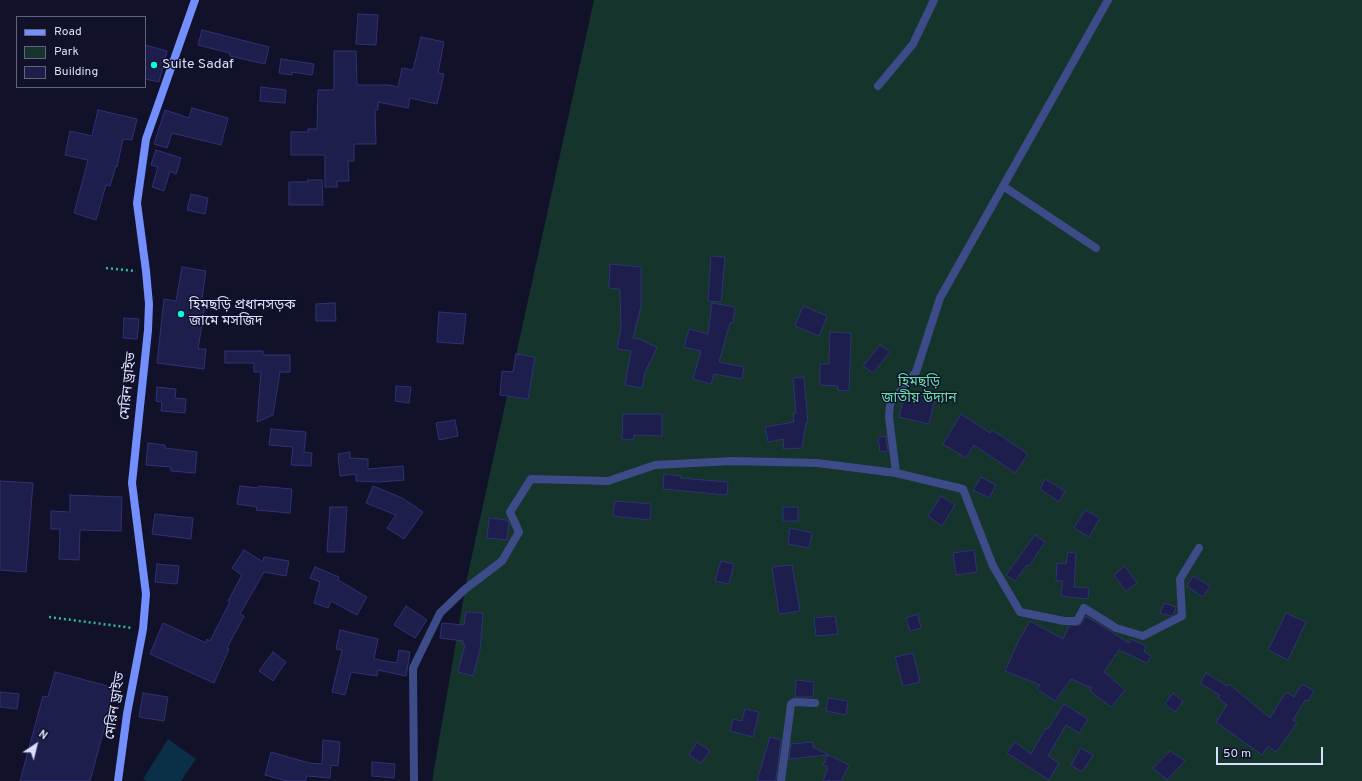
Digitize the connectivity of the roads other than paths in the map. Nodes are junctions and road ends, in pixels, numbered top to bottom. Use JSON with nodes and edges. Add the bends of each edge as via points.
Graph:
{"nodes":[{"id":1,"x":195,"y":0,"type":"edge"},
{"id":2,"x":934,"y":0,"type":"edge"},
{"id":3,"x":1108,"y":0,"type":"edge"},
{"id":4,"x":878,"y":86,"type":"dead end"},
{"id":5,"x":1003,"y":186,"type":"junction"},
{"id":6,"x":1096,"y":248,"type":"dead end"},
{"id":7,"x":896,"y":474,"type":"junction"},
{"id":8,"x":1199,"y":548,"type":"dead end"},
{"id":9,"x":815,"y":703,"type":"dead end"},
{"id":10,"x":118,"y":781,"type":"edge"},
{"id":11,"x":414,"y":781,"type":"edge"},
{"id":12,"x":781,"y":781,"type":"edge"}],
"edges":[{"from":1,"to":10,"type":"main road","name":"মেরিন ড্রাইভ","via":[[146,139],[137,204],[149,304],[132,483],[146,594],[143,630],[127,714]]},
{"from":2,"to":4,"type":"street","via":[[913,44]]},
{"from":3,"to":5,"type":"street"},
{"from":5,"to":6,"type":"street"},
{"from":5,"to":7,"type":"street","via":[[940,298],[916,372],[890,404],[889,417]]},
{"from":7,"to":8,"type":"street","via":[[963,489],[993,566],[1020,612],[1077,621],[1084,608],[1116,628],[1143,636],[1182,616],[1180,579]]},
{"from":7,"to":11,"type":"street","via":[[817,463],[732,462],[655,465],[608,481],[531,479],[510,512],[519,532],[502,561],[464,590],[440,614],[413,668]]},
{"from":9,"to":12,"type":"street","via":[[791,704]]}]}
